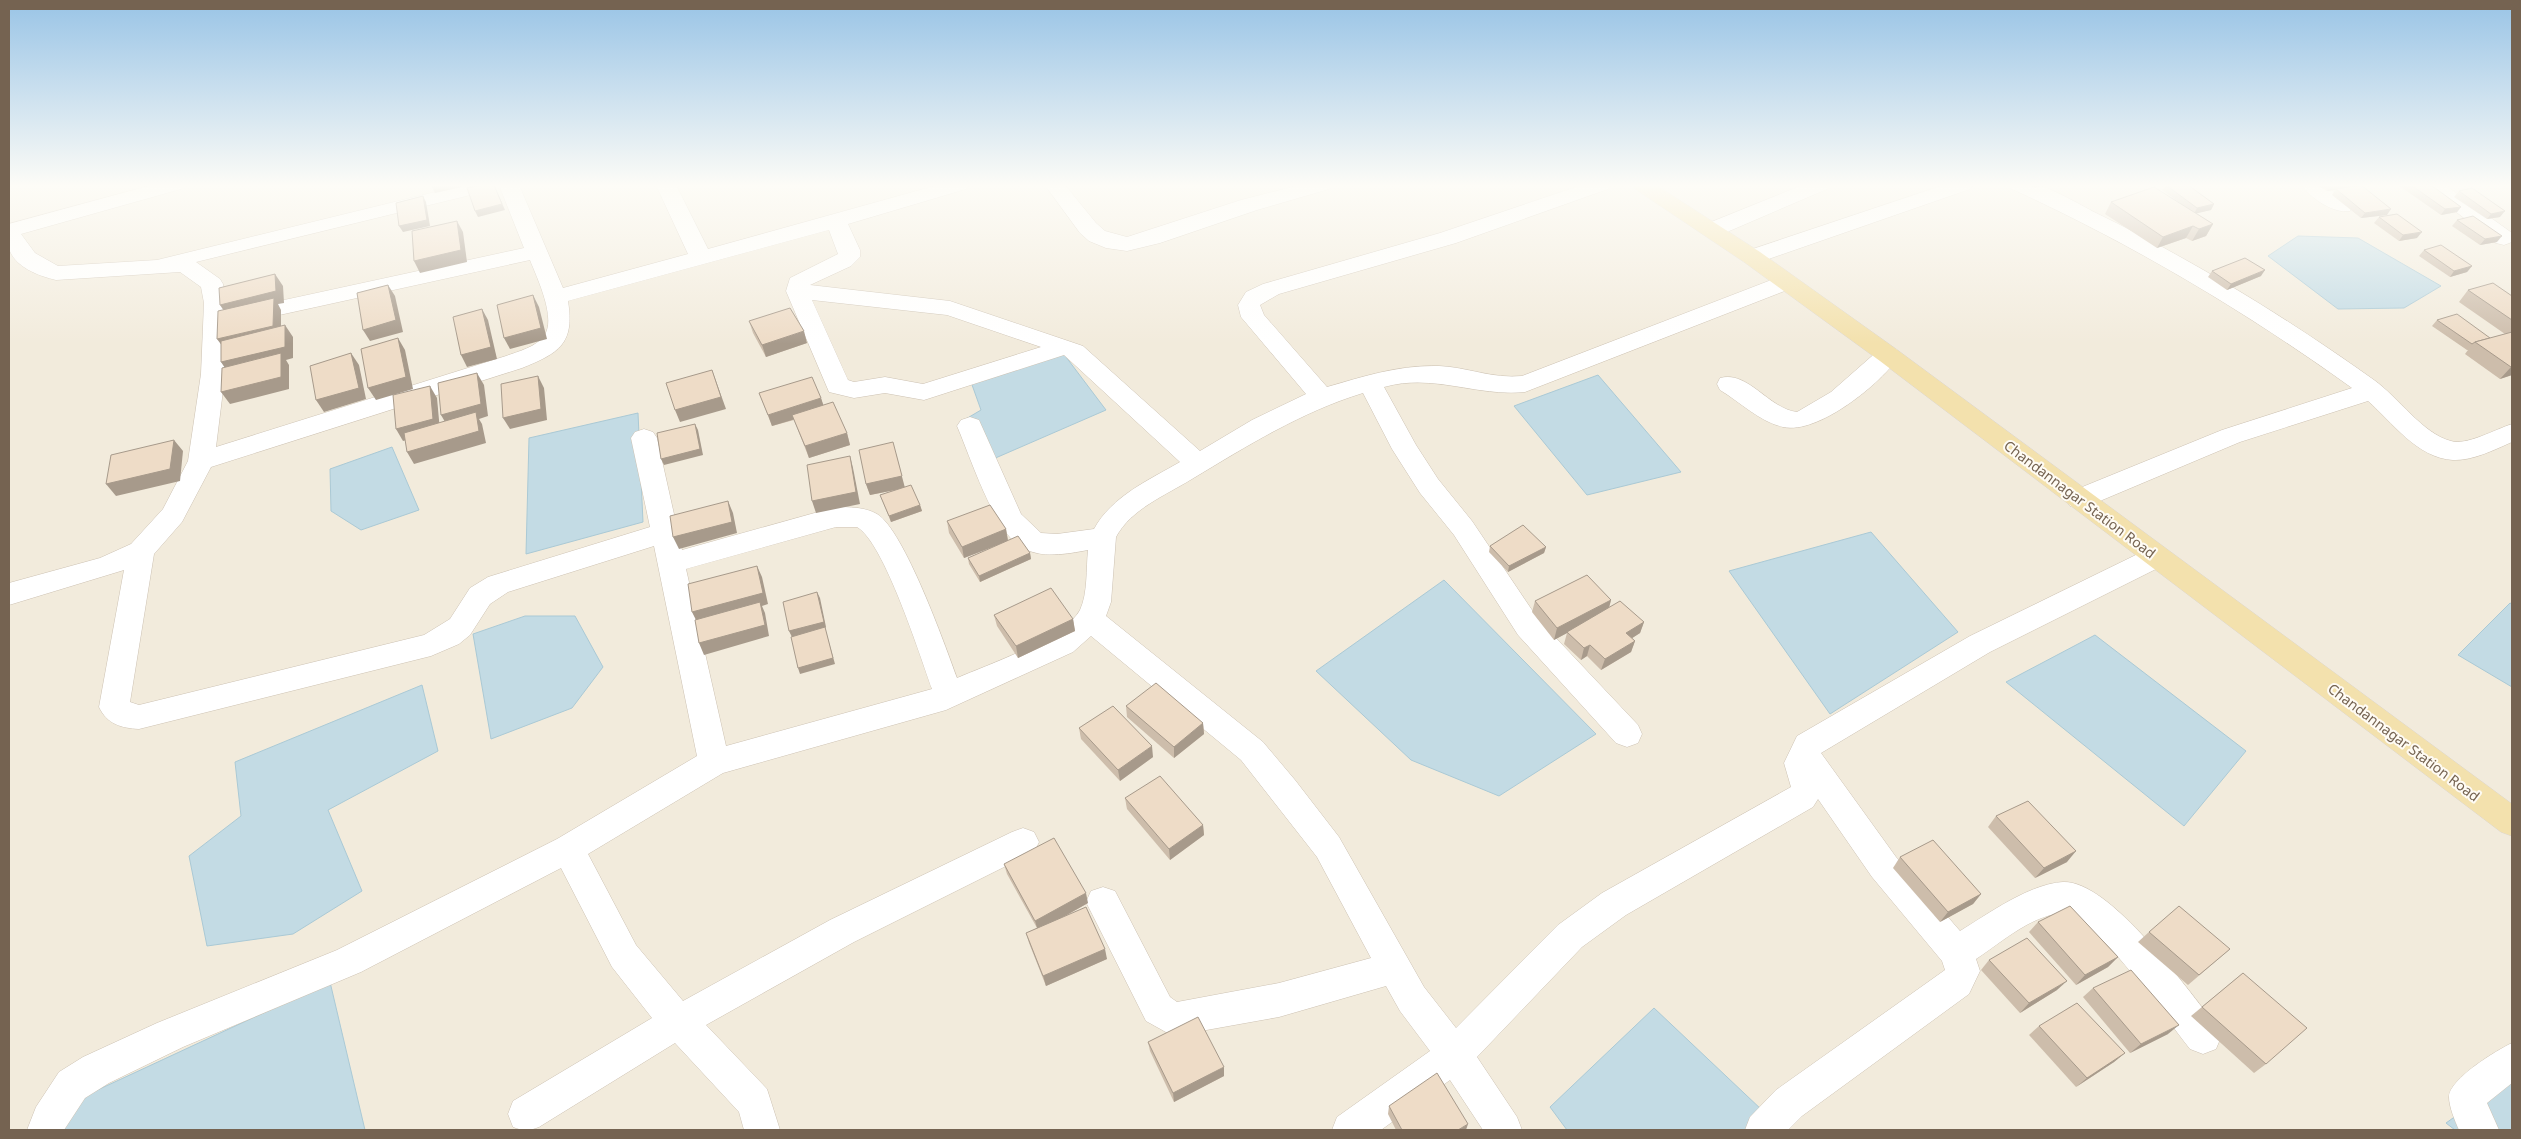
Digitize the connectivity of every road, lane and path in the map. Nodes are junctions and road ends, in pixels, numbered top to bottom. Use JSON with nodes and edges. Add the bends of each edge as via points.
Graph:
{"nodes":[{"id":1,"x":13,"y":238,"type":"edge"},
{"id":2,"x":267,"y":238,"type":"edge"},
{"id":3,"x":531,"y":238,"type":"edge"},
{"id":4,"x":692,"y":238,"type":"edge"},
{"id":5,"x":773,"y":238,"type":"edge"},
{"id":6,"x":844,"y":238,"type":"edge"},
{"id":7,"x":1105,"y":238,"type":"edge"},
{"id":8,"x":1151,"y":238,"type":"edge"},
{"id":9,"x":1447,"y":238,"type":"edge"},
{"id":10,"x":1725,"y":238,"type":"edge"},
{"id":11,"x":1804,"y":238,"type":"edge"},
{"id":12,"x":2132,"y":238,"type":"edge"},
{"id":13,"x":537,"y":252,"type":"junction"},
{"id":14,"x":1752,"y":256,"type":"junction"},
{"id":15,"x":701,"y":258,"type":"junction"},
{"id":16,"x":157,"y":265,"type":"junction"},
{"id":17,"x":1787,"y":282,"type":"junction"},
{"id":18,"x":797,"y":291,"type":"junction"},
{"id":19,"x":556,"y":297,"type":"junction"},
{"id":20,"x":214,"y":323,"type":"junction"},
{"id":21,"x":1065,"y":347,"type":"junction"},
{"id":22,"x":1888,"y":355,"type":"junction"},
{"id":23,"x":1369,"y":382,"type":"junction"},
{"id":24,"x":1729,"y":384,"type":"dead end"},
{"id":25,"x":2371,"y":391,"type":"junction"},
{"id":26,"x":1322,"y":396,"type":"junction"},
{"id":27,"x":970,"y":426,"type":"dead end"},
{"id":28,"x":2512,"y":432,"type":"edge"},
{"id":29,"x":644,"y":438,"type":"dead end"},
{"id":30,"x":201,"y":461,"type":"junction"},
{"id":31,"x":1198,"y":464,"type":"junction"},
{"id":32,"x":2079,"y":499,"type":"junction"},
{"id":33,"x":664,"y":533,"type":"junction"},
{"id":34,"x":1103,"y":538,"type":"junction"},
{"id":35,"x":141,"y":551,"type":"junction"},
{"id":36,"x":2156,"y":557,"type":"junction"},
{"id":37,"x":671,"y":563,"type":"junction"},
{"id":38,"x":9,"y":594,"type":"edge"},
{"id":39,"x":1090,"y":619,"type":"junction"},
{"id":40,"x":949,"y":694,"type":"junction"},
{"id":41,"x":1627,"y":734,"type":"dead end"},
{"id":42,"x":1804,"y":754,"type":"junction"},
{"id":43,"x":714,"y":762,"type":"junction"},
{"id":44,"x":2512,"y":822,"type":"edge"},
{"id":45,"x":1024,"y":842,"type":"dead end"},
{"id":46,"x":568,"y":849,"type":"junction"},
{"id":47,"x":1103,"y":902,"type":"dead end"},
{"id":48,"x":1956,"y":952,"type":"junction"},
{"id":49,"x":1394,"y":968,"type":"junction"},
{"id":50,"x":678,"y":1022,"type":"junction"},
{"id":51,"x":2203,"y":1036,"type":"dead end"},
{"id":52,"x":1455,"y":1055,"type":"junction"},
{"id":53,"x":2512,"y":1061,"type":"edge"},
{"id":54,"x":526,"y":1114,"type":"dead end"},
{"id":55,"x":45,"y":1130,"type":"edge"},
{"id":56,"x":762,"y":1130,"type":"edge"},
{"id":57,"x":1350,"y":1130,"type":"edge"},
{"id":58,"x":1504,"y":1130,"type":"edge"},
{"id":59,"x":1763,"y":1130,"type":"edge"},
{"id":60,"x":2481,"y":1130,"type":"edge"}],
"edges":[{"from":1,"to":16,"type":"street","via":[[37,267],[56,273]]},
{"from":2,"to":16,"type":"street"},
{"from":3,"to":13,"type":"street"},
{"from":4,"to":15,"type":"street"},
{"from":5,"to":15,"type":"street"},
{"from":6,"to":18,"type":"street","via":[[849,257],[808,276],[798,283]]},
{"from":7,"to":8,"type":"street","via":[[1127,244]]},
{"from":9,"to":26,"type":"street","via":[[1271,289],[1254,297],[1249,305],[1253,317]]},
{"from":10,"to":14,"type":"main road","name":"Chandannagar Station Road"},
{"from":11,"to":14,"type":"street"},
{"from":12,"to":25,"type":"street","via":[[2263,316]]},
{"from":13,"to":19,"type":"street"},
{"from":13,"to":20,"type":"street"},
{"from":14,"to":17,"type":"main road","name":"Chandannagar Station Road"},
{"from":15,"to":19,"type":"street"},
{"from":16,"to":20,"type":"street","via":[[185,265],[212,284]]},
{"from":17,"to":22,"type":"main road","name":"Chandannagar Station Road"},
{"from":17,"to":23,"type":"street","via":[[1525,384],[1503,386],[1424,374]]},
{"from":18,"to":21,"type":"street","via":[[950,308]]},
{"from":18,"to":21,"type":"street","via":[[832,376],[838,386],[845,389],[885,385],[924,392]]},
{"from":19,"to":30,"type":"street","via":[[561,322],[556,339],[540,352]]},
{"from":20,"to":30,"type":"street","via":[[213,374]]},
{"from":21,"to":31,"type":"street","via":[[1088,362]]},
{"from":22,"to":24,"type":"street","via":[[1841,396],[1806,420],[1786,420]]},
{"from":22,"to":32,"type":"main road","name":"Chandannagar Station Road"},
{"from":23,"to":26,"type":"street"},
{"from":23,"to":41,"type":"street","via":[[1405,449],[1429,486],[1463,528],[1528,628]]},
{"from":25,"to":28,"type":"street","via":[[2428,443],[2450,451],[2470,448]]},
{"from":25,"to":32,"type":"street","via":[[2231,436]]},
{"from":26,"to":31,"type":"street","via":[[1262,426]]},
{"from":27,"to":34,"type":"street","via":[[1010,518],[1032,541],[1042,544]]},
{"from":29,"to":33,"type":"street"},
{"from":30,"to":35,"type":"street","via":[[173,516]]},
{"from":31,"to":34,"type":"street","via":[[1132,504],[1111,522]]},
{"from":32,"to":36,"type":"main road","name":"Chandannagar Station Road"},
{"from":33,"to":35,"type":"street","via":[[498,584],[480,596],[460,627],[431,645],[139,717],[126,716],[114,707]]},
{"from":33,"to":37,"type":"street"},
{"from":34,"to":39,"type":"street","via":[[1097,602]]},
{"from":35,"to":38,"type":"street","via":[[108,566]]},
{"from":36,"to":42,"type":"street","via":[[1980,644],[1808,745]]},
{"from":36,"to":44,"type":"main road","name":"Chandannagar Station Road"},
{"from":37,"to":40,"type":"street","via":[[836,517],[856,516],[870,522],[879,531],[900,571]]},
{"from":37,"to":43,"type":"street"},
{"from":39,"to":40,"type":"street","via":[[1063,644]]},
{"from":39,"to":49,"type":"street","via":[[1252,751],[1328,847]]},
{"from":40,"to":43,"type":"street","via":[[934,701]]},
{"from":42,"to":48,"type":"street","via":[[1884,867]]},
{"from":42,"to":52,"type":"street","via":[[1799,763],[1807,789],[1802,797],[1614,904],[1570,936]]},
{"from":43,"to":46,"type":"street"},
{"from":45,"to":50,"type":"street","via":[[842,931]]},
{"from":46,"to":50,"type":"street","via":[[624,956]]},
{"from":46,"to":55,"type":"street","via":[[349,961],[170,1034],[96,1070],[72,1085],[48,1120]]},
{"from":47,"to":49,"type":"street","via":[[1158,1010],[1173,1019],[1279,1000]]},
{"from":48,"to":51,"type":"street","via":[[2037,904],[2057,898],[2076,898],[2118,935]]},
{"from":48,"to":59,"type":"street","via":[[1963,971],[1957,982],[1789,1103]]},
{"from":49,"to":52,"type":"street","via":[[1412,999]]},
{"from":50,"to":54,"type":"street"},
{"from":50,"to":56,"type":"street","via":[[754,1102]]},
{"from":52,"to":57,"type":"street"},
{"from":52,"to":58,"type":"street"},
{"from":53,"to":60,"type":"street","via":[[2467,1096],[2473,1120]]}]}
